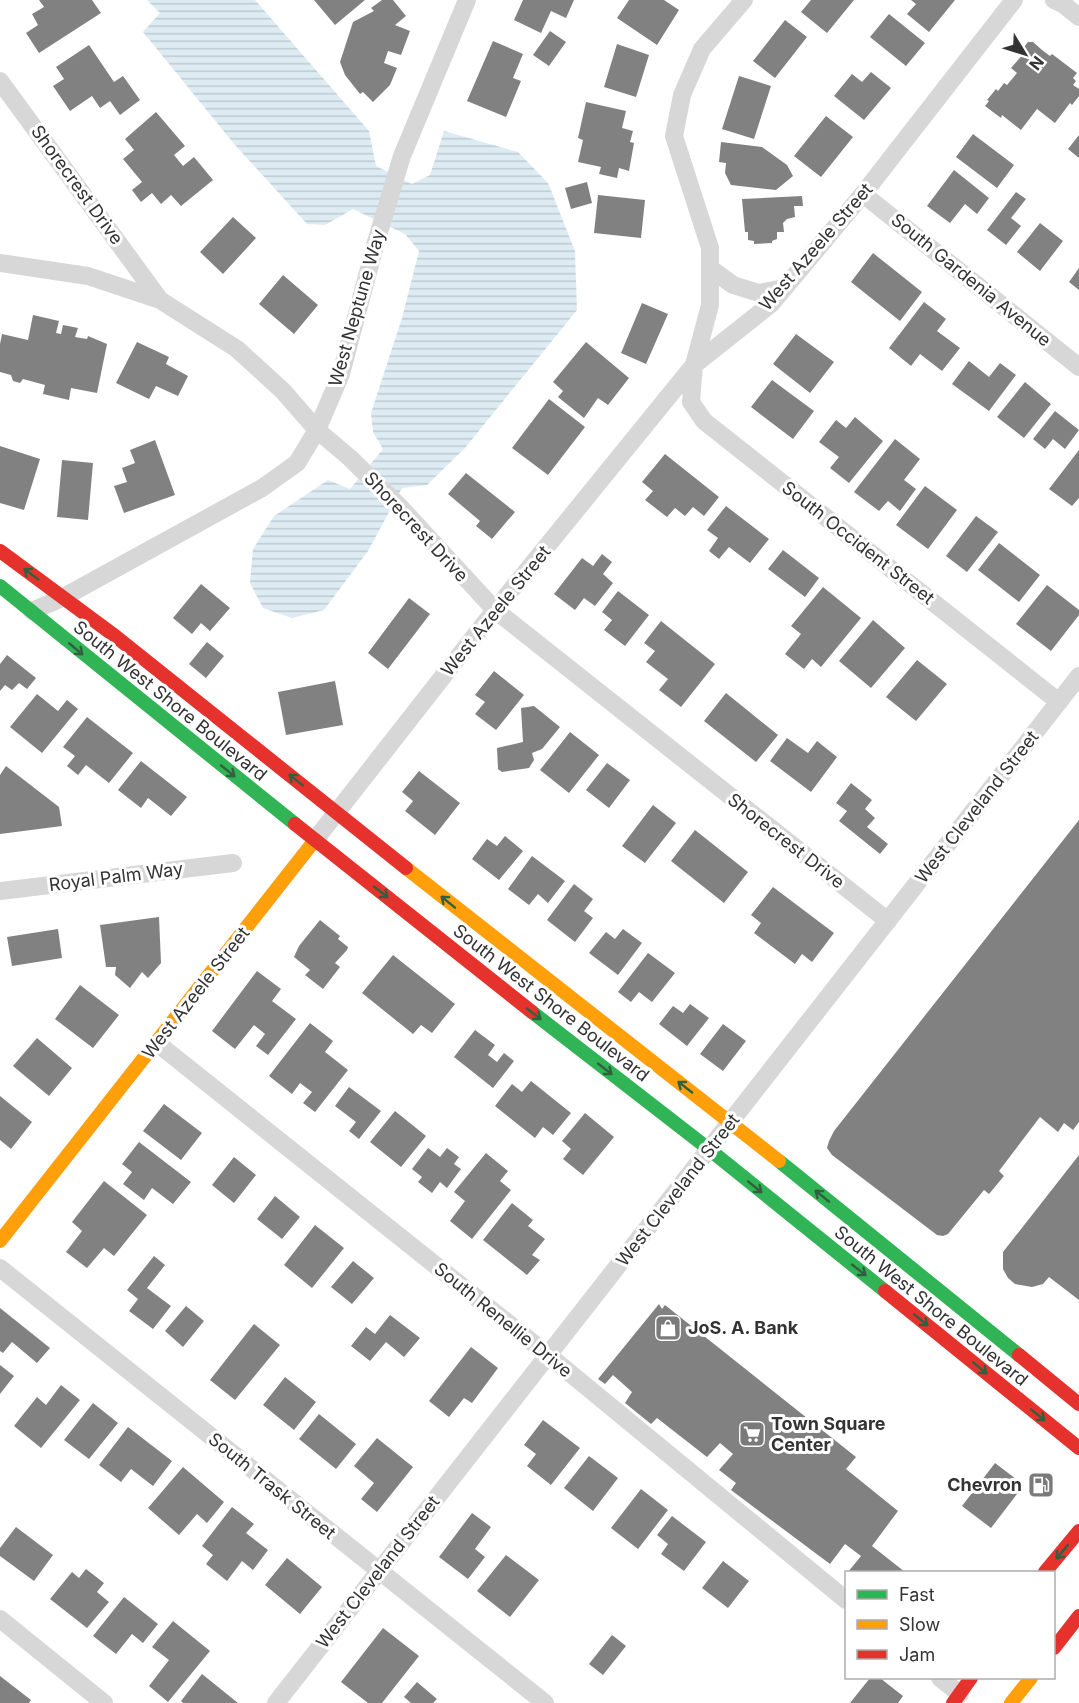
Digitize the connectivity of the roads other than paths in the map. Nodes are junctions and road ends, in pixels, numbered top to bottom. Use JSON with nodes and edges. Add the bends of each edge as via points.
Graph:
{"nodes":[{"id":1,"x":744,"y":0,"type":"edge"},
{"id":2,"x":1014,"y":0,"type":"edge"},
{"id":3,"x":1054,"y":0,"type":"edge"},
{"id":4,"x":463,"y":2,"type":"edge"},
{"id":5,"x":1079,"y":17,"type":"edge"},
{"id":6,"x":0,"y":81,"type":"edge"},
{"id":7,"x":863,"y":194,"type":"junction"},
{"id":8,"x":0,"y":262,"type":"edge"},
{"id":9,"x":710,"y":268,"type":"junction"},
{"id":10,"x":784,"y":288,"type":"junction"},
{"id":11,"x":160,"y":300,"type":"junction"},
{"id":12,"x":694,"y":366,"type":"junction"},
{"id":13,"x":1079,"y":367,"type":"edge"},
{"id":14,"x":317,"y":430,"type":"junction"},
{"id":15,"x":0,"y":550,"type":"edge"},
{"id":16,"x":0,"y":586,"type":"edge"},
{"id":17,"x":62,"y":598,"type":"junction"},
{"id":18,"x":495,"y":610,"type":"junction"},
{"id":19,"x":32,"y":611,"type":"junction"},
{"id":20,"x":1079,"y":676,"type":"edge"},
{"id":21,"x":1059,"y":702,"type":"junction"},
{"id":22,"x":337,"y":813,"type":"junction"},
{"id":23,"x":315,"y":840,"type":"junction"},
{"id":24,"x":233,"y":863,"type":"dead end"},
{"id":25,"x":0,"y":891,"type":"edge"},
{"id":26,"x":888,"y":921,"type":"junction"},
{"id":27,"x":157,"y":1043,"type":"junction"},
{"id":28,"x":731,"y":1122,"type":"junction"},
{"id":29,"x":710,"y":1150,"type":"junction"},
{"id":30,"x":0,"y":1241,"type":"edge"},
{"id":31,"x":0,"y":1268,"type":"edge"},
{"id":32,"x":548,"y":1355,"type":"junction"},
{"id":33,"x":1079,"y":1404,"type":"edge"},
{"id":34,"x":1079,"y":1448,"type":"edge"},
{"id":35,"x":1079,"y":1531,"type":"edge"},
{"id":36,"x":1046,"y":1571,"type":"edge"},
{"id":37,"x":379,"y":1572,"type":"junction"},
{"id":38,"x":845,"y":1599,"type":"edge"},
{"id":39,"x":1079,"y":1616,"type":"edge"},
{"id":40,"x":0,"y":1619,"type":"edge"},
{"id":41,"x":1055,"y":1646,"type":"edge"},
{"id":42,"x":942,"y":1679,"type":"edge"},
{"id":43,"x":970,"y":1679,"type":"edge"},
{"id":44,"x":1029,"y":1679,"type":"edge"},
{"id":45,"x":957,"y":1698,"type":"edge"},
{"id":46,"x":104,"y":1703,"type":"edge"},
{"id":47,"x":276,"y":1703,"type":"edge"},
{"id":48,"x":545,"y":1703,"type":"edge"},
{"id":49,"x":1011,"y":1703,"type":"edge"}],
"edges":[{"from":1,"to":9,"type":"street","name":"South Occident Street","via":[[702,49],[682,95],[674,136],[710,248]]},
{"from":2,"to":7,"type":"street","name":"West Azeele Street"},
{"from":3,"to":5,"type":"street"},
{"from":4,"to":14,"type":"street","name":"West Neptune Way","via":[[402,156],[341,374]]},
{"from":6,"to":11,"type":"street","name":"Shorecrest Drive"},
{"from":7,"to":10,"type":"street","name":"West Azeele Street"},
{"from":7,"to":13,"type":"street","name":"South Gardenia Avenue"},
{"from":8,"to":11,"type":"street","via":[[88,276]]},
{"from":9,"to":10,"type":"street","via":[[733,285],[759,293]]},
{"from":9,"to":12,"type":"street","name":"South Occident Street","via":[[710,304]]},
{"from":10,"to":12,"type":"street","name":"West Azeele Street","via":[[771,304]]},
{"from":11,"to":14,"type":"street","name":"Shorecrest Drive","via":[[237,349],[283,391]]},
{"from":12,"to":18,"type":"street","name":"West Azeele Street"},
{"from":12,"to":21,"type":"street","name":"South Occident Street","via":[[691,402],[704,422]]},
{"from":14,"to":17,"type":"street","name":"West Neptune Way","via":[[297,463],[262,488]]},
{"from":14,"to":18,"type":"street","name":"Shorecrest Drive","via":[[401,508]]},
{"from":17,"to":15,"type":"street","name":"South West Shore Boulevard","one_way":true},
{"from":16,"to":19,"type":"street","name":"South West Shore Boulevard"},
{"from":17,"to":19,"type":"street","name":"West Neptune Way"},
{"from":22,"to":17,"type":"street","name":"South West Shore Boulevard","one_way":true},
{"from":18,"to":22,"type":"street","name":"West Azeele Street"},
{"from":18,"to":26,"type":"street","name":"Shorecrest Drive"},
{"from":19,"to":23,"type":"street","name":"South West Shore Boulevard","one_way":true},
{"from":20,"to":21,"type":"street","name":"West Cleveland Street"},
{"from":21,"to":26,"type":"street","name":"West Cleveland Street"},
{"from":22,"to":23,"type":"street","name":"West Azeele Street"},
{"from":28,"to":22,"type":"street","name":"South West Shore Boulevard","one_way":true},
{"from":23,"to":27,"type":"street","name":"West Azeele Street"},
{"from":23,"to":29,"type":"street","name":"South West Shore Boulevard","one_way":true},
{"from":24,"to":25,"type":"street","name":"Royal Palm Way"},
{"from":26,"to":28,"type":"street","name":"West Cleveland Street"},
{"from":27,"to":30,"type":"street","name":"West Azeele Street"},
{"from":27,"to":32,"type":"street","name":"South Renellie Drive"},
{"from":28,"to":29,"type":"street","name":"West Cleveland Street"},
{"from":33,"to":28,"type":"street","name":"South West Shore Boulevard","one_way":true},
{"from":29,"to":32,"type":"street","name":"West Cleveland Street"},
{"from":29,"to":34,"type":"street","name":"South West Shore Boulevard","one_way":true},
{"from":31,"to":37,"type":"street","name":"South Trask Street"},
{"from":32,"to":37,"type":"street","name":"West Cleveland Street"},
{"from":32,"to":38,"type":"street","name":"South Renellie Drive"},
{"from":35,"to":36,"type":"street","one_way":true},
{"from":37,"to":47,"type":"street","name":"West Cleveland Street"},
{"from":37,"to":48,"type":"street","name":"South Trask Street"},
{"from":39,"to":41,"type":"street"},
{"from":40,"to":46,"type":"street"},
{"from":42,"to":45,"type":"street"},
{"from":43,"to":45,"type":"street"},
{"from":44,"to":49,"type":"street"}]}
